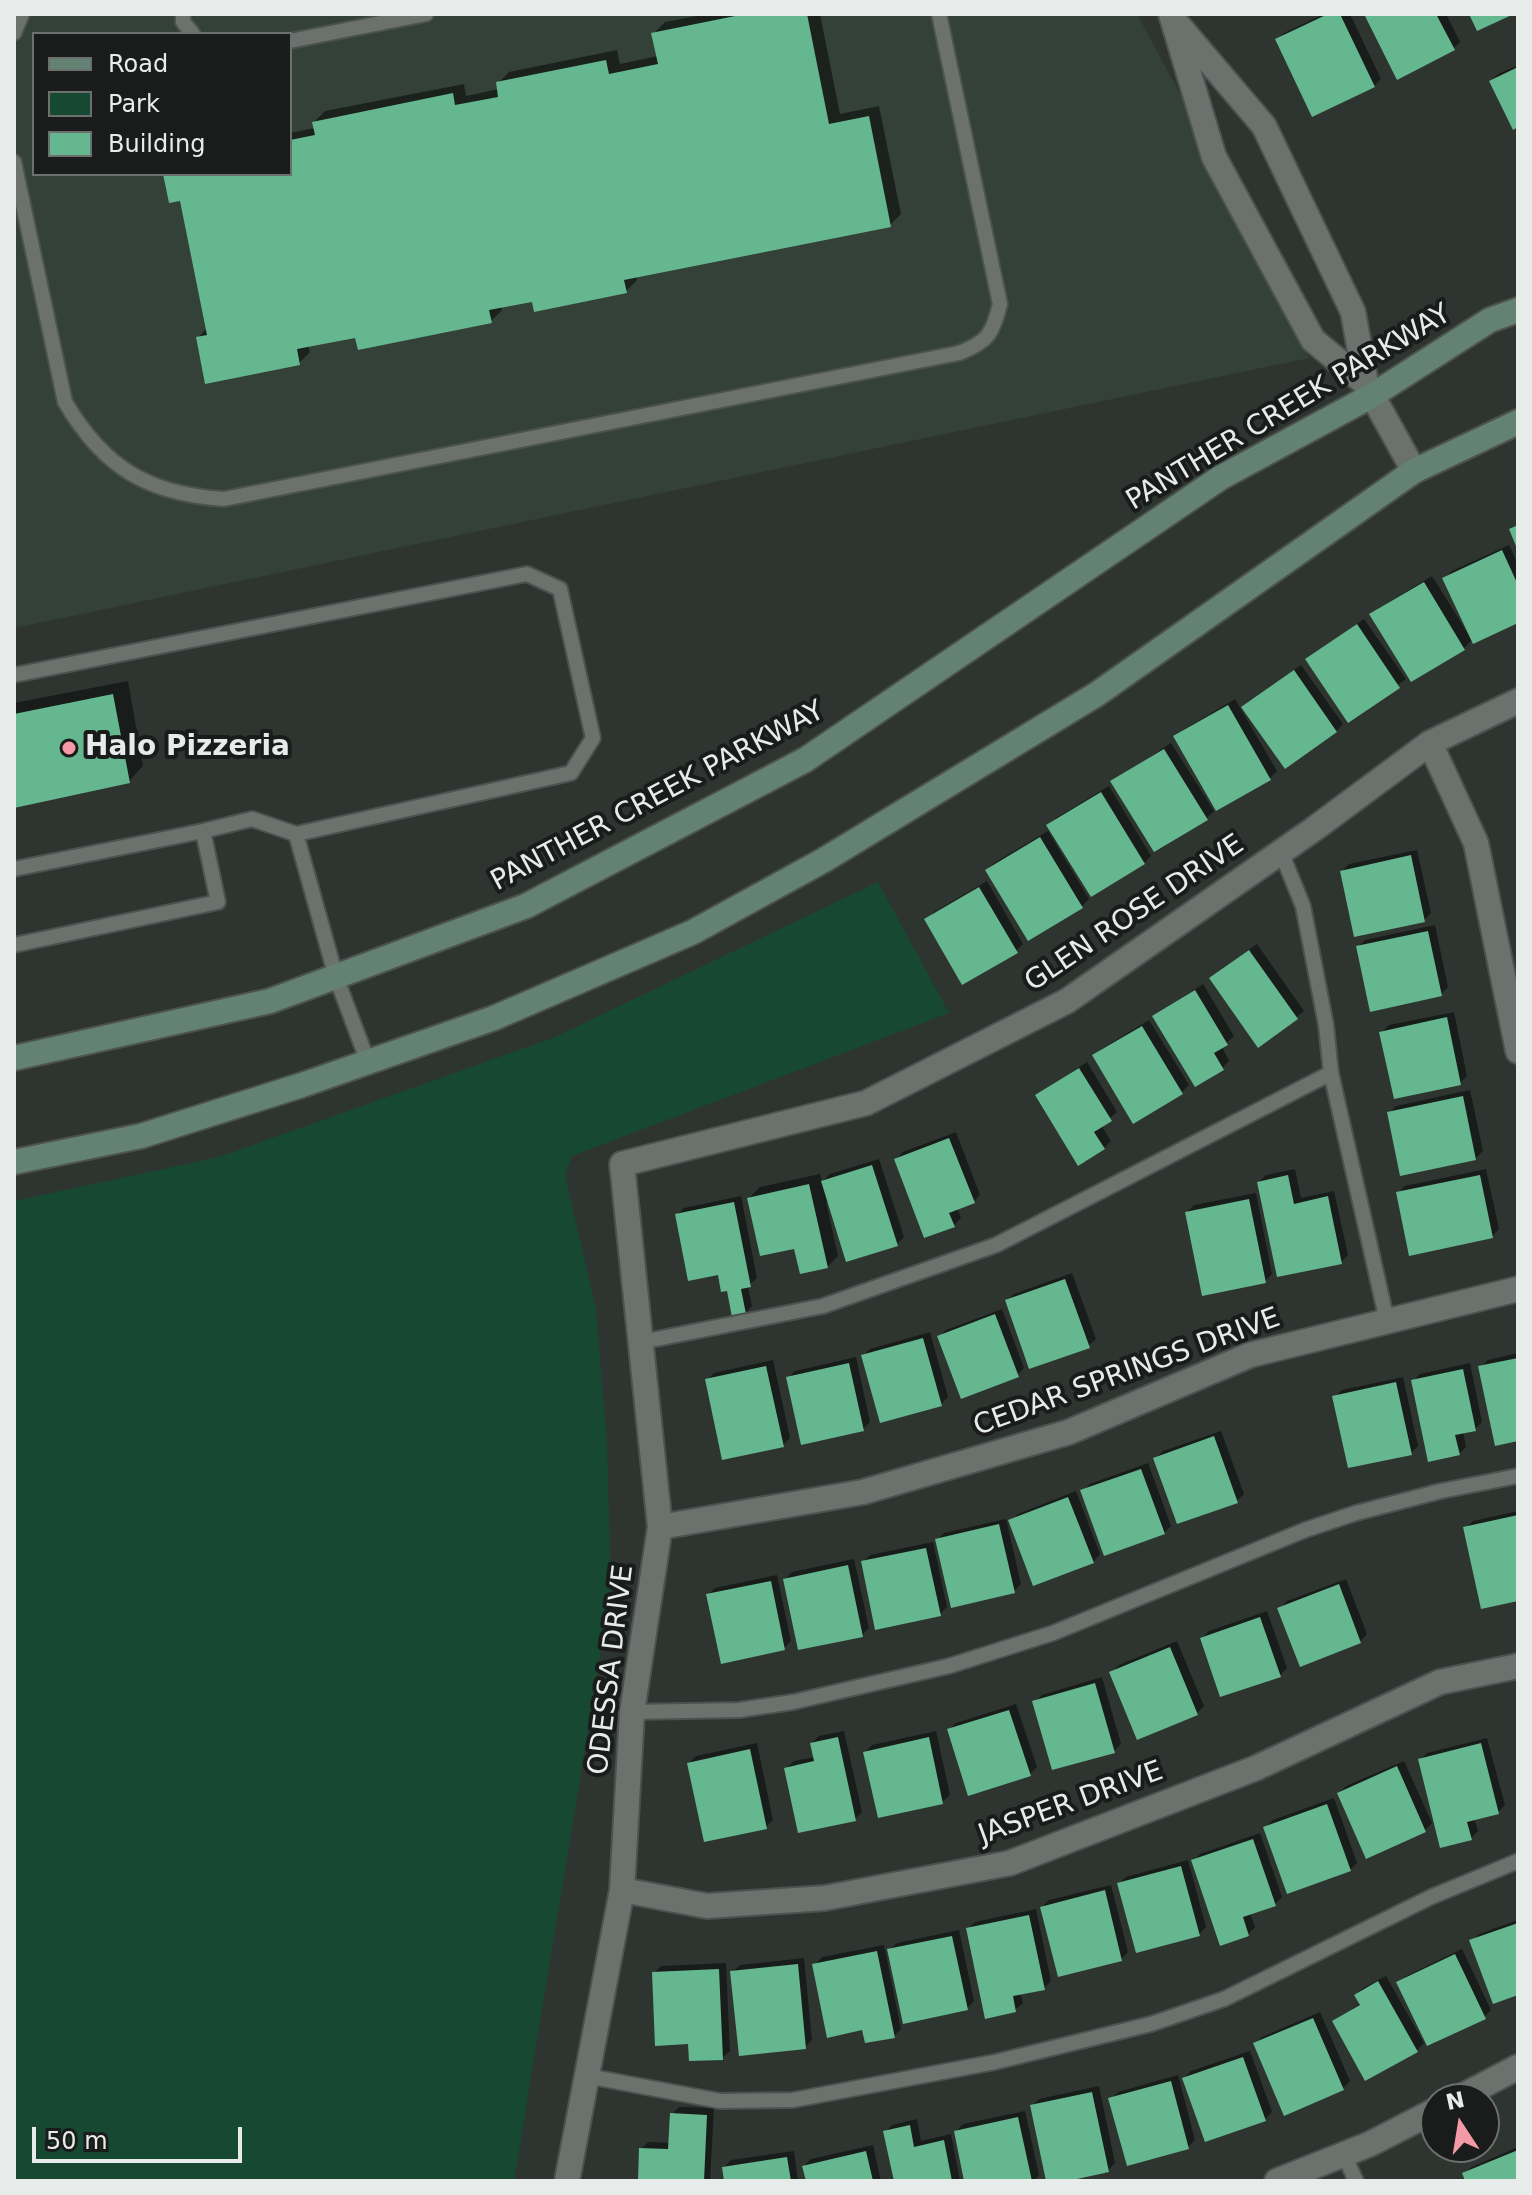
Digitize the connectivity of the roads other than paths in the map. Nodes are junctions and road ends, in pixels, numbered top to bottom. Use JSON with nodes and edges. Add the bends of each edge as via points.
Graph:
{"nodes":[{"id":1,"x":22,"y":14,"type":"edge"},
{"id":2,"x":183,"y":14,"type":"edge"},
{"id":3,"x":426,"y":14,"type":"edge"},
{"id":4,"x":939,"y":14,"type":"edge"},
{"id":5,"x":1174,"y":15,"type":"edge"},
{"id":6,"x":191,"y":32,"type":"edge"},
{"id":7,"x":14,"y":33,"type":"edge"},
{"id":8,"x":292,"y":41,"type":"edge"},
{"id":9,"x":14,"y":162,"type":"edge"},
{"id":10,"x":1518,"y":310,"type":"edge"},
{"id":11,"x":1370,"y":390,"type":"junction"},
{"id":12,"x":1518,"y":422,"type":"edge"},
{"id":13,"x":1414,"y":471,"type":"junction"},
{"id":14,"x":14,"y":675,"type":"edge"},
{"id":15,"x":1518,"y":701,"type":"edge"},
{"id":16,"x":1430,"y":743,"type":"junction"},
{"id":17,"x":203,"y":831,"type":"junction"},
{"id":18,"x":296,"y":834,"type":"junction"},
{"id":19,"x":1281,"y":852,"type":"junction"},
{"id":20,"x":14,"y":869,"type":"edge"},
{"id":21,"x":14,"y":945,"type":"edge"},
{"id":22,"x":336,"y":977,"type":"junction"},
{"id":23,"x":1518,"y":1051,"type":"edge"},
{"id":24,"x":14,"y":1058,"type":"edge"},
{"id":25,"x":368,"y":1062,"type":"junction"},
{"id":26,"x":1331,"y":1073,"type":"junction"},
{"id":27,"x":14,"y":1162,"type":"edge"},
{"id":28,"x":622,"y":1164,"type":"joint"},
{"id":29,"x":1518,"y":1289,"type":"edge"},
{"id":30,"x":1387,"y":1321,"type":"junction"},
{"id":31,"x":641,"y":1342,"type":"junction"},
{"id":32,"x":1518,"y":1476,"type":"edge"},
{"id":33,"x":660,"y":1527,"type":"junction"},
{"id":34,"x":1518,"y":1666,"type":"edge"},
{"id":35,"x":632,"y":1712,"type":"junction"},
{"id":36,"x":1518,"y":1861,"type":"edge"},
{"id":37,"x":622,"y":1890,"type":"junction"},
{"id":38,"x":1518,"y":2067,"type":"edge"},
{"id":39,"x":587,"y":2076,"type":"junction"},
{"id":40,"x":1488,"y":2083,"type":"edge"},
{"id":41,"x":1420,"y":2118,"type":"edge"},
{"id":42,"x":1344,"y":2155,"type":"junction"},
{"id":43,"x":567,"y":2181,"type":"edge"},
{"id":44,"x":1277,"y":2181,"type":"edge"},
{"id":45,"x":1356,"y":2181,"type":"edge"}],
"edges":[{"from":1,"to":7,"type":"lane"},
{"from":2,"to":6,"type":"lane"},
{"from":3,"to":8,"type":"lane"},
{"from":4,"to":9,"type":"lane","via":[[1000,304],[993,329],[978,345],[959,353],[224,499],[189,497],[149,485],[120,468],[78,423],[65,402]]},
{"from":5,"to":11,"type":"street","via":[[1264,126],[1353,312]]},
{"from":5,"to":11,"type":"street","via":[[1214,157],[1313,340]]},
{"from":10,"to":11,"type":"main road","name":"PANTHER CREEK PARKWAY","via":[[1490,320]]},
{"from":11,"to":13,"type":"street"},
{"from":11,"to":22,"type":"main road","name":"PANTHER CREEK PARKWAY","via":[[1220,478],[805,760],[526,906]]},
{"from":12,"to":13,"type":"main road"},
{"from":13,"to":25,"type":"main road","via":[[1097,694],[824,860],[693,932],[494,1018]]},
{"from":14,"to":18,"type":"lane","via":[[527,574],[560,589],[593,738],[571,773]]},
{"from":15,"to":16,"type":"street","name":"GLEN ROSE DRIVE"},
{"from":16,"to":19,"type":"street","name":"GLEN ROSE DRIVE"},
{"from":16,"to":23,"type":"street","via":[[1476,843]]},
{"from":17,"to":18,"type":"lane","via":[[252,819]]},
{"from":17,"to":20,"type":"lane"},
{"from":17,"to":21,"type":"lane","via":[[218,902]]},
{"from":18,"to":22,"type":"lane"},
{"from":19,"to":26,"type":"lane","via":[[1303,906]]},
{"from":19,"to":28,"type":"street","name":"GLEN ROSE DRIVE","via":[[1067,1001],[866,1103]]},
{"from":22,"to":24,"type":"main road","name":"PANTHER CREEK PARKWAY","via":[[270,1001]]},
{"from":22,"to":25,"type":"lane"},
{"from":25,"to":27,"type":"main road","via":[[141,1136]]},
{"from":26,"to":30,"type":"lane"},
{"from":26,"to":31,"type":"lane","via":[[996,1245],[823,1306]]},
{"from":28,"to":31,"type":"street","name":"ODESSA DRIVE"},
{"from":29,"to":30,"type":"street","name":"CEDAR SPRINGS DRIVE"},
{"from":30,"to":33,"type":"street","name":"CEDAR SPRINGS DRIVE","via":[[1250,1355],[1069,1432],[863,1492]]},
{"from":31,"to":33,"type":"street","name":"ODESSA DRIVE"},
{"from":32,"to":35,"type":"lane","via":[[1429,1494],[1305,1530],[1053,1633],[949,1666],[739,1710]]},
{"from":33,"to":35,"type":"street","name":"ODESSA DRIVE"},
{"from":34,"to":37,"type":"street","name":"JASPER DRIVE","via":[[1440,1682],[1256,1768],[1010,1863],[825,1898],[707,1906]]},
{"from":35,"to":37,"type":"street","name":"ODESSA DRIVE"},
{"from":36,"to":39,"type":"lane","via":[[1431,1897],[1224,1999],[1151,2024],[995,2062],[793,2100],[720,2101]]},
{"from":37,"to":39,"type":"street","name":"ODESSA DRIVE"},
{"from":38,"to":40,"type":"street"},
{"from":39,"to":43,"type":"street","name":"ODESSA DRIVE"},
{"from":41,"to":42,"type":"street"},
{"from":42,"to":44,"type":"street"},
{"from":42,"to":45,"type":"lane"}]}
